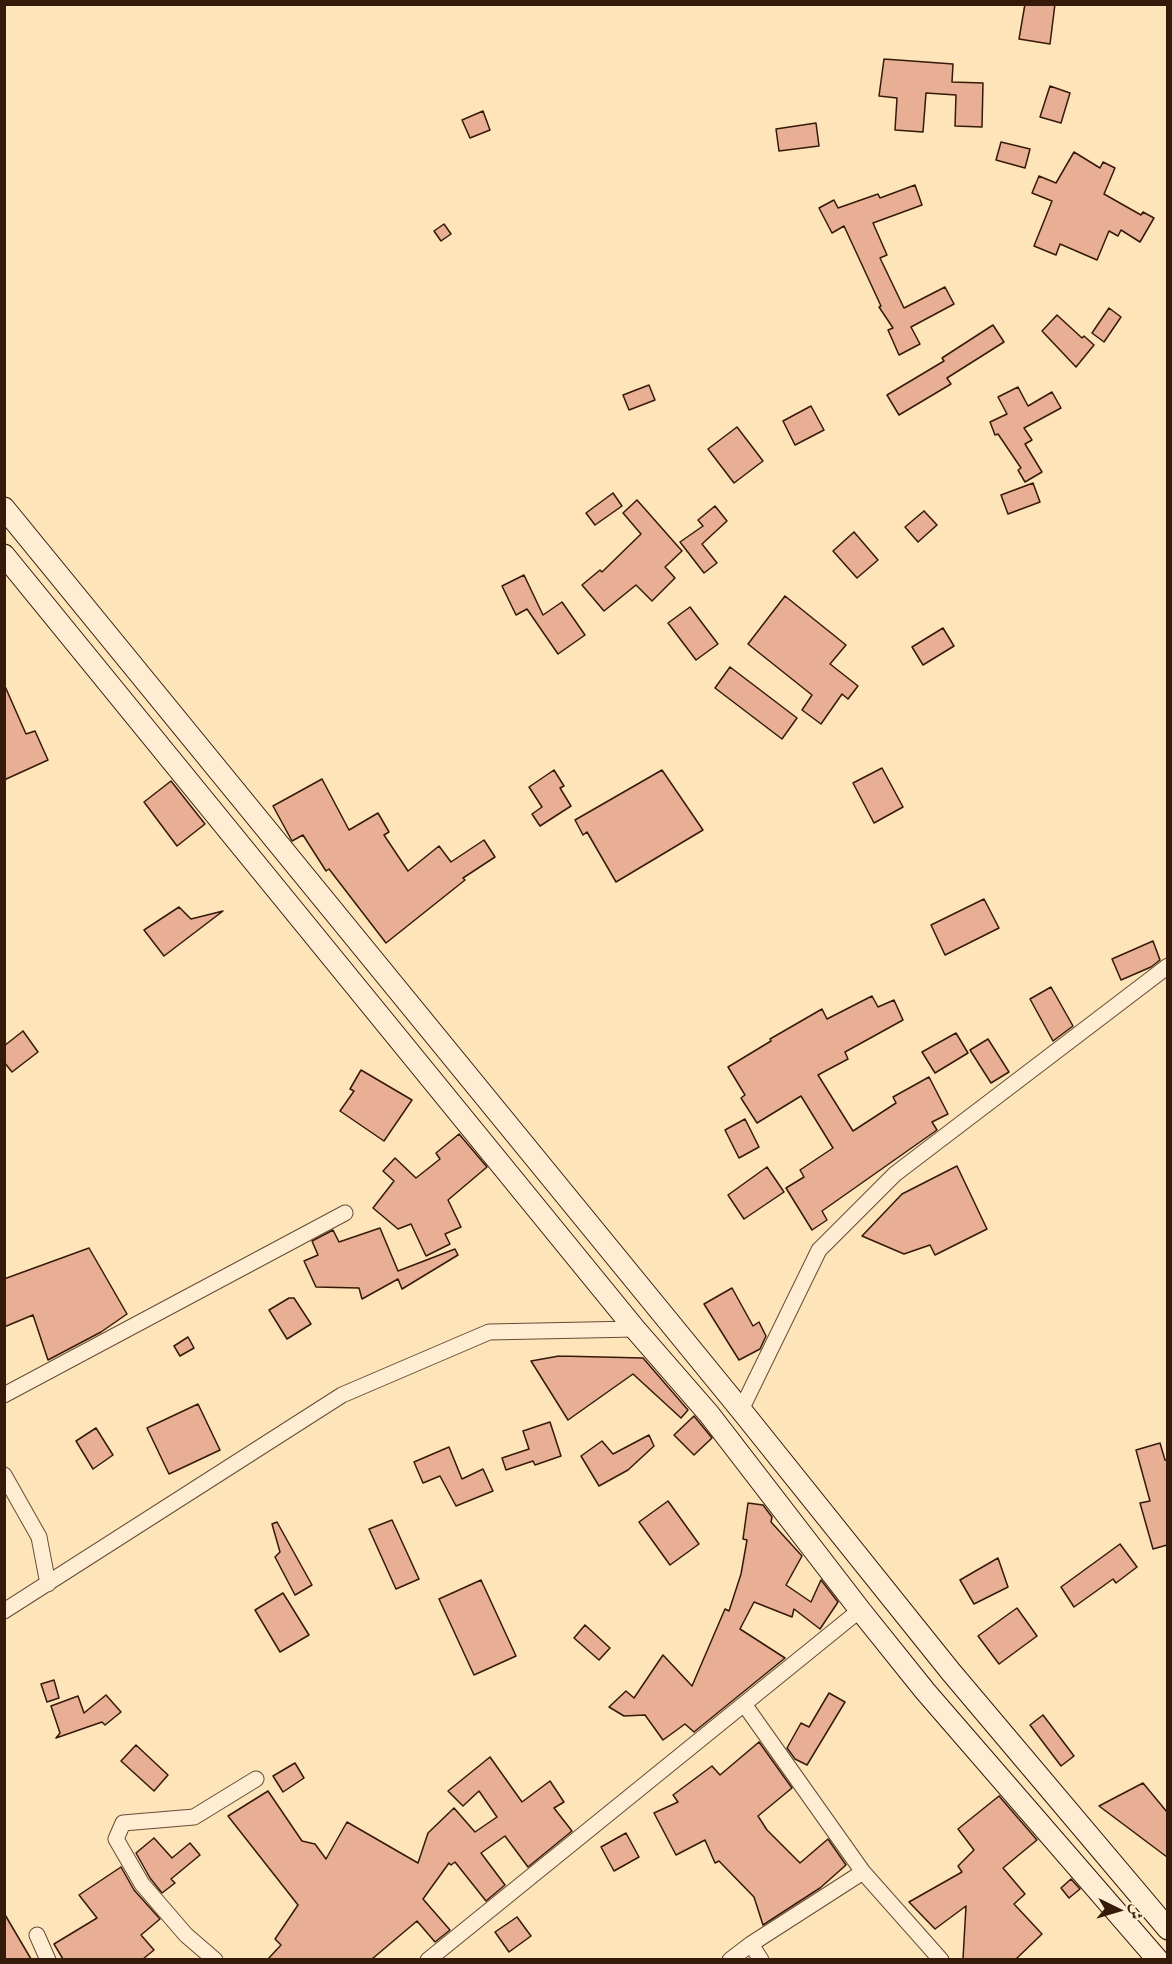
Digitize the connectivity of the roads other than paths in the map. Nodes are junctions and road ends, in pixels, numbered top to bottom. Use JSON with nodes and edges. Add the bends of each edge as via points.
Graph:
{"nodes":[{"id":1,"x":4,"y":508,"type":"edge"},
{"id":2,"x":4,"y":555,"type":"edge"},
{"id":3,"x":1167,"y":966,"type":"edge"},
{"id":4,"x":345,"y":1213,"type":"dead end"},
{"id":5,"x":626,"y":1269,"type":"junction"},
{"id":6,"x":604,"y":1290,"type":"junction"},
{"id":7,"x":635,"y":1329,"type":"junction"},
{"id":8,"x":4,"y":1395,"type":"edge"},
{"id":9,"x":741,"y":1410,"type":"junction"},
{"id":10,"x":4,"y":1475,"type":"edge"},
{"id":11,"x":48,"y":1584,"type":"junction"},
{"id":12,"x":860,"y":1610,"type":"junction"},
{"id":13,"x":4,"y":1611,"type":"edge"},
{"id":14,"x":951,"y":1672,"type":"junction"},
{"id":15,"x":925,"y":1691,"type":"junction"},
{"id":16,"x":744,"y":1704,"type":"junction"},
{"id":17,"x":256,"y":1779,"type":"dead end"},
{"id":18,"x":863,"y":1872,"type":"junction"},
{"id":19,"x":1167,"y":1929,"type":"edge"},
{"id":20,"x":37,"y":1935,"type":"dead end"},
{"id":21,"x":751,"y":1944,"type":"junction"},
{"id":22,"x":48,"y":1959,"type":"edge"},
{"id":23,"x":215,"y":1959,"type":"edge"},
{"id":24,"x":428,"y":1959,"type":"edge"},
{"id":25,"x":730,"y":1959,"type":"edge"},
{"id":26,"x":761,"y":1959,"type":"edge"},
{"id":27,"x":941,"y":1959,"type":"edge"},
{"id":28,"x":1158,"y":1959,"type":"edge"}],
"edges":[{"from":1,"to":5,"type":"main road"},
{"from":2,"to":6,"type":"main road"},
{"from":3,"to":9,"type":"street","via":[[895,1174],[819,1250]]},
{"from":4,"to":8,"type":"street"},
{"from":5,"to":6,"type":"main road"},
{"from":5,"to":9,"type":"main road"},
{"from":6,"to":7,"type":"main road"},
{"from":7,"to":11,"type":"street","via":[[489,1332],[342,1395]]},
{"from":7,"to":12,"type":"main road","via":[[709,1414]]},
{"from":9,"to":14,"type":"main road"},
{"from":10,"to":11,"type":"street","via":[[39,1537]]},
{"from":11,"to":13,"type":"street"},
{"from":12,"to":15,"type":"main road"},
{"from":12,"to":16,"type":"street"},
{"from":14,"to":15,"type":"main road"},
{"from":14,"to":19,"type":"main road"},
{"from":15,"to":28,"type":"main road"},
{"from":16,"to":18,"type":"street"},
{"from":16,"to":24,"type":"street"},
{"from":17,"to":23,"type":"street","via":[[194,1817],[123,1823],[116,1839],[142,1884],[186,1935]]},
{"from":18,"to":21,"type":"street"},
{"from":18,"to":27,"type":"street"},
{"from":20,"to":22,"type":"street"},
{"from":21,"to":25,"type":"street"},
{"from":21,"to":26,"type":"street"}]}
